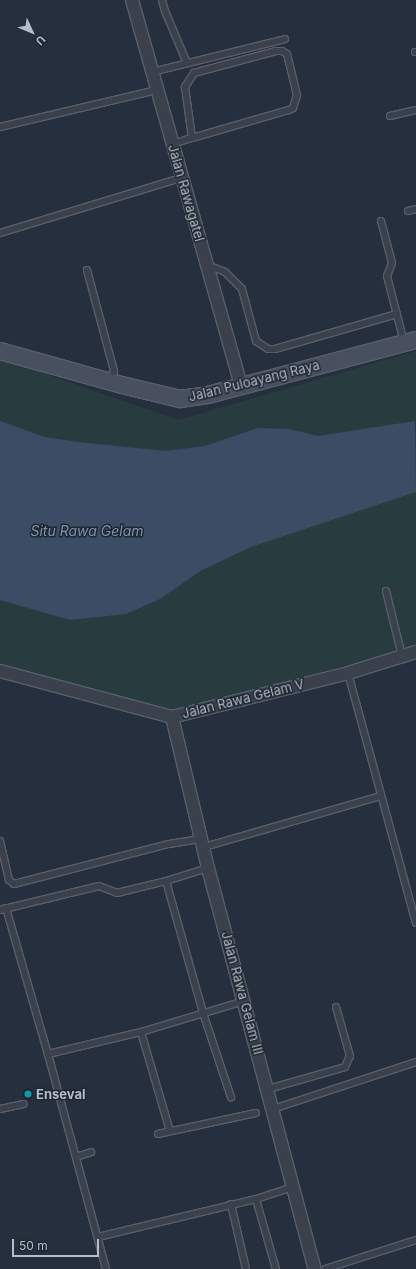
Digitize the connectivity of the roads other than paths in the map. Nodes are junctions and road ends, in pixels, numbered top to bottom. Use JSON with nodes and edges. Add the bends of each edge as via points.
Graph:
{"nodes":[{"id":1,"x":132,"y":0,"type":"edge"},
{"id":2,"x":162,"y":0,"type":"edge"},
{"id":3,"x":285,"y":39,"type":"dead end"},
{"id":4,"x":187,"y":64,"type":"junction"},
{"id":5,"x":152,"y":72,"type":"junction"},
{"id":6,"x":157,"y":90,"type":"junction"},
{"id":7,"x":416,"y":110,"type":"edge"},
{"id":8,"x":390,"y":116,"type":"dead end"},
{"id":9,"x":0,"y":127,"type":"edge"},
{"id":10,"x":192,"y":138,"type":"junction"},
{"id":11,"x":172,"y":144,"type":"junction"},
{"id":12,"x":181,"y":178,"type":"junction"},
{"id":13,"x":416,"y":209,"type":"edge"},
{"id":14,"x":408,"y":211,"type":"dead end"},
{"id":15,"x":381,"y":221,"type":"dead end"},
{"id":16,"x":0,"y":233,"type":"edge"},
{"id":17,"x":206,"y":264,"type":"junction"},
{"id":18,"x":87,"y":270,"type":"dead end"},
{"id":19,"x":397,"y":314,"type":"junction"},
{"id":20,"x":410,"y":342,"type":"edge"},
{"id":21,"x":0,"y":351,"type":"edge"},
{"id":22,"x":110,"y":382,"type":"junction"},
{"id":23,"x":241,"y":386,"type":"junction"},
{"id":24,"x":386,"y":590,"type":"dead end"},
{"id":25,"x":416,"y":652,"type":"edge"},
{"id":26,"x":402,"y":656,"type":"junction"},
{"id":27,"x":0,"y":671,"type":"edge"},
{"id":28,"x":348,"y":673,"type":"junction"},
{"id":29,"x":172,"y":717,"type":"junction"},
{"id":30,"x":381,"y":796,"type":"junction"},
{"id":31,"x":0,"y":840,"type":"edge"},
{"id":32,"x":203,"y":843,"type":"junction"},
{"id":33,"x":208,"y":868,"type":"junction"},
{"id":34,"x":166,"y":882,"type":"junction"},
{"id":35,"x":3,"y":909,"type":"edge"},
{"id":36,"x":416,"y":923,"type":"edge"},
{"id":37,"x":244,"y":1001,"type":"junction"},
{"id":38,"x":336,"y":1007,"type":"dead end"},
{"id":39,"x":203,"y":1013,"type":"junction"},
{"id":40,"x":142,"y":1032,"type":"junction"},
{"id":41,"x":48,"y":1054,"type":"junction"},
{"id":42,"x":416,"y":1062,"type":"edge"},
{"id":43,"x":268,"y":1089,"type":"junction"},
{"id":44,"x":231,"y":1097,"type":"dead end"},
{"id":45,"x":23,"y":1104,"type":"dead end"},
{"id":46,"x":272,"y":1109,"type":"junction"},
{"id":47,"x":0,"y":1110,"type":"edge"},
{"id":48,"x":256,"y":1113,"type":"dead end"},
{"id":49,"x":170,"y":1131,"type":"junction"},
{"id":50,"x":158,"y":1134,"type":"dead end"},
{"id":51,"x":91,"y":1152,"type":"dead end"},
{"id":52,"x":76,"y":1157,"type":"junction"},
{"id":53,"x":294,"y":1187,"type":"junction"},
{"id":54,"x":256,"y":1199,"type":"junction"},
{"id":55,"x":231,"y":1204,"type":"junction"},
{"id":56,"x":98,"y":1237,"type":"junction"},
{"id":57,"x":416,"y":1240,"type":"edge"},
{"id":58,"x":106,"y":1269,"type":"edge"},
{"id":59,"x":246,"y":1269,"type":"edge"},
{"id":60,"x":276,"y":1269,"type":"edge"},
{"id":61,"x":315,"y":1269,"type":"edge"},
{"id":62,"x":325,"y":1269,"type":"edge"}],
"edges":[{"from":1,"to":5,"type":"street","name":"Jalan Rawagatel"},
{"from":2,"to":4,"type":"lane"},
{"from":3,"to":4,"type":"lane"},
{"from":4,"to":5,"type":"lane"},
{"from":5,"to":6,"type":"street","name":"Jalan Rawagatel"},
{"from":6,"to":9,"type":"lane"},
{"from":6,"to":11,"type":"street","name":"Jalan Rawagatel"},
{"from":7,"to":8,"type":"lane"},
{"from":10,"to":10,"type":"lane","via":[[293,108],[297,95],[287,54],[276,51],[194,73],[186,87]]},
{"from":10,"to":11,"type":"lane"},
{"from":11,"to":12,"type":"street","name":"Jalan Rawagatel"},
{"from":12,"to":16,"type":"lane"},
{"from":12,"to":17,"type":"street","name":"Jalan Rawagatel"},
{"from":13,"to":14,"type":"lane"},
{"from":15,"to":19,"type":"lane","via":[[392,263],[387,276]]},
{"from":17,"to":19,"type":"lane","via":[[225,272],[242,289],[256,341],[268,349]]},
{"from":17,"to":23,"type":"street","name":"Jalan Rawagatel"},
{"from":18,"to":22,"type":"lane","via":[[114,371]]},
{"from":19,"to":20,"type":"lane"},
{"from":20,"to":23,"type":"street","name":"Jalan Puloayang Raya"},
{"from":21,"to":22,"type":"street","name":"Jalan Puloayang Raya"},
{"from":22,"to":23,"type":"street","name":"Jalan Puloayang Raya","via":[[180,399]]},
{"from":24,"to":26,"type":"lane"},
{"from":25,"to":26,"type":"street","name":"Jalan Rawa Gelam V"},
{"from":26,"to":28,"type":"street","name":"Jalan Rawa Gelam V"},
{"from":27,"to":29,"type":"street","name":"Jalan Rawa Gelam V"},
{"from":28,"to":29,"type":"street","name":"Jalan Rawa Gelam V"},
{"from":28,"to":30,"type":"lane"},
{"from":29,"to":32,"type":"street","name":"Jalan Rawa Gelam III"},
{"from":30,"to":32,"type":"lane"},
{"from":30,"to":36,"type":"lane"},
{"from":31,"to":32,"type":"lane","via":[[9,880],[14,884],[169,844]]},
{"from":32,"to":33,"type":"street","name":"Jalan Rawa Gelam III"},
{"from":33,"to":34,"type":"lane"},
{"from":33,"to":37,"type":"street","name":"Jalan Rawa Gelam III"},
{"from":34,"to":35,"type":"lane","via":[[117,893],[100,886]]},
{"from":34,"to":39,"type":"lane"},
{"from":35,"to":41,"type":"lane"},
{"from":37,"to":39,"type":"lane"},
{"from":37,"to":43,"type":"street","name":"Jalan Rawa Gelam III"},
{"from":38,"to":43,"type":"lane","via":[[350,1056],[345,1067]]},
{"from":39,"to":40,"type":"lane"},
{"from":39,"to":44,"type":"lane"},
{"from":40,"to":41,"type":"lane"},
{"from":40,"to":49,"type":"lane"},
{"from":41,"to":52,"type":"lane"},
{"from":42,"to":46,"type":"lane"},
{"from":43,"to":46,"type":"street","name":"Jalan Rawa Gelam III"},
{"from":45,"to":47,"type":"lane"},
{"from":46,"to":53,"type":"street","name":"Jalan Rawa Gelam III"},
{"from":48,"to":49,"type":"lane"},
{"from":49,"to":50,"type":"lane"},
{"from":51,"to":52,"type":"lane"},
{"from":52,"to":56,"type":"lane"},
{"from":53,"to":54,"type":"lane"},
{"from":53,"to":61,"type":"street","name":"Jalan Rawa Gelam III"},
{"from":54,"to":55,"type":"lane"},
{"from":54,"to":60,"type":"lane"},
{"from":55,"to":56,"type":"lane"},
{"from":55,"to":59,"type":"lane"},
{"from":56,"to":58,"type":"lane"},
{"from":57,"to":62,"type":"lane"}]}
